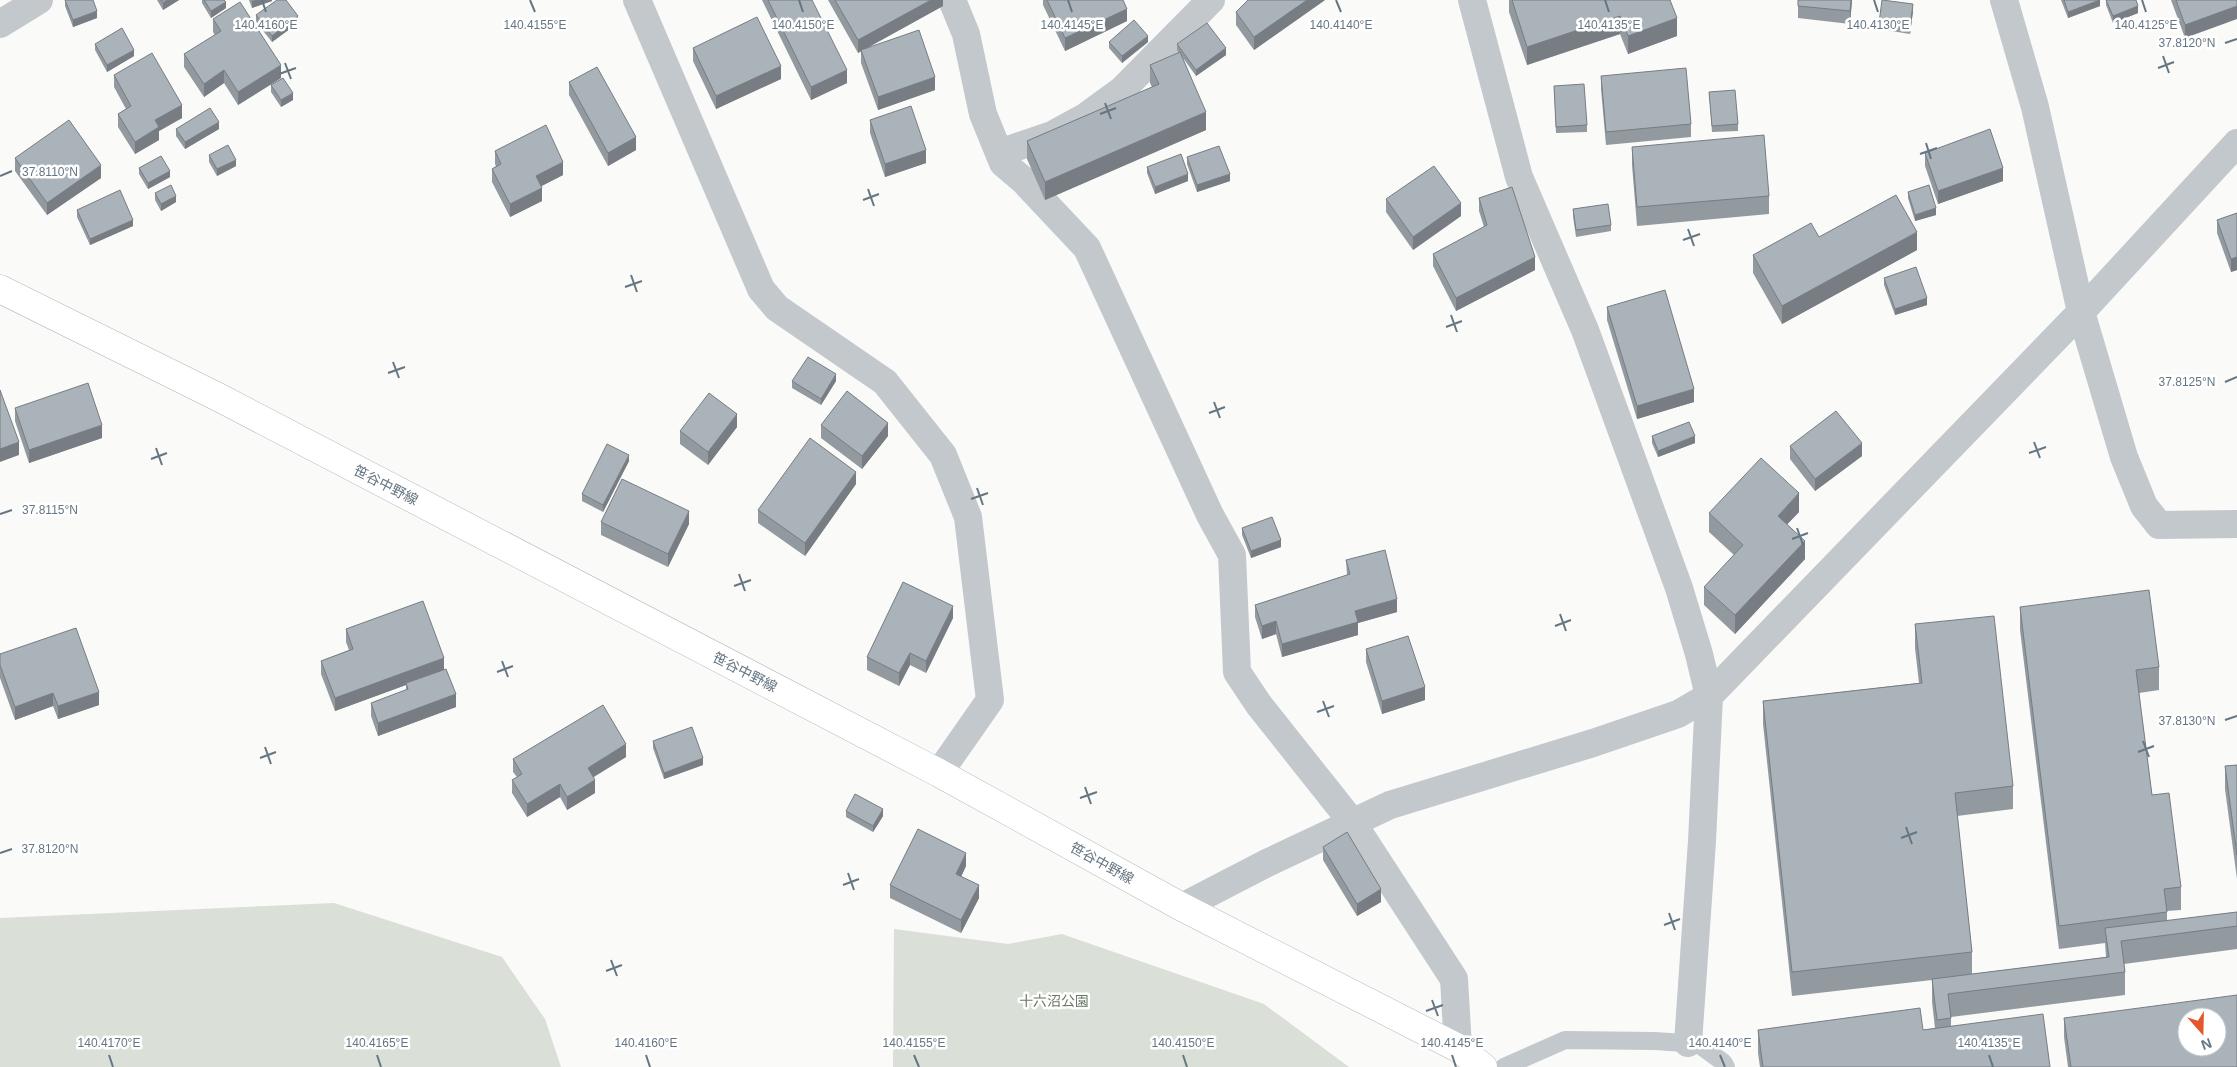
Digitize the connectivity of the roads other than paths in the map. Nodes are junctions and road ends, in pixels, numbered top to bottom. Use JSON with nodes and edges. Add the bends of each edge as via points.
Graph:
{"nodes":[{"id":1,"x":40,"y":0,"type":"edge"},
{"id":2,"x":637,"y":0,"type":"edge"},
{"id":3,"x":952,"y":0,"type":"edge"},
{"id":4,"x":1211,"y":0,"type":"edge"},
{"id":5,"x":1472,"y":0,"type":"edge"},
{"id":6,"x":2004,"y":0,"type":"edge"},
{"id":7,"x":0,"y":24,"type":"edge"},
{"id":8,"x":2237,"y":143,"type":"edge"},
{"id":9,"x":999,"y":153,"type":"junction"},
{"id":10,"x":0,"y":289,"type":"edge"},
{"id":11,"x":2081,"y":312,"type":"junction"},
{"id":12,"x":2237,"y":524,"type":"edge"},
{"id":13,"x":1709,"y":696,"type":"junction"},
{"id":14,"x":939,"y":773,"type":"junction"},
{"id":15,"x":1352,"y":822,"type":"junction"},
{"id":16,"x":1182,"y":907,"type":"junction"},
{"id":17,"x":1688,"y":1043,"type":"junction"},
{"id":18,"x":1458,"y":1048,"type":"junction"},
{"id":19,"x":1483,"y":1067,"type":"edge"},
{"id":20,"x":1504,"y":1067,"type":"edge"},
{"id":21,"x":1726,"y":1067,"type":"edge"}],
"edges":[{"from":1,"to":7,"type":"street"},
{"from":2,"to":14,"type":"street","via":[[761,289],[777,308],[885,382],[943,455],[968,517],[990,700]]},
{"from":3,"to":9,"type":"street","via":[[966,34],[983,114]]},
{"from":4,"to":9,"type":"street","via":[[1122,90],[1085,117],[1052,136]]},
{"from":5,"to":13,"type":"street","via":[[1519,177],[1585,330],[1679,588]]},
{"from":6,"to":11,"type":"street","via":[[2035,107]]},
{"from":8,"to":11,"type":"street"},
{"from":9,"to":15,"type":"street","via":[[1003,163],[1024,180],[1087,248],[1210,515],[1232,555],[1237,672],[1259,705]]},
{"from":10,"to":14,"type":"street","name":"笹谷中野線","via":[[220,398]]},
{"from":11,"to":12,"type":"street","via":[[2124,457],[2144,506],[2159,525]]},
{"from":11,"to":13,"type":"street"},
{"from":13,"to":15,"type":"street","via":[[1678,714],[1390,805]]},
{"from":13,"to":17,"type":"street"},
{"from":14,"to":16,"type":"street","name":"笹谷中野線"},
{"from":15,"to":16,"type":"street"},
{"from":15,"to":18,"type":"street","via":[[1454,979]]},
{"from":16,"to":18,"type":"street","name":"笹谷中野線"},
{"from":17,"to":20,"type":"lane","via":[[1565,1040]]},
{"from":17,"to":21,"type":"lane","via":[[1698,1044]]},
{"from":18,"to":19,"type":"street","name":"笹谷中野線"}]}
